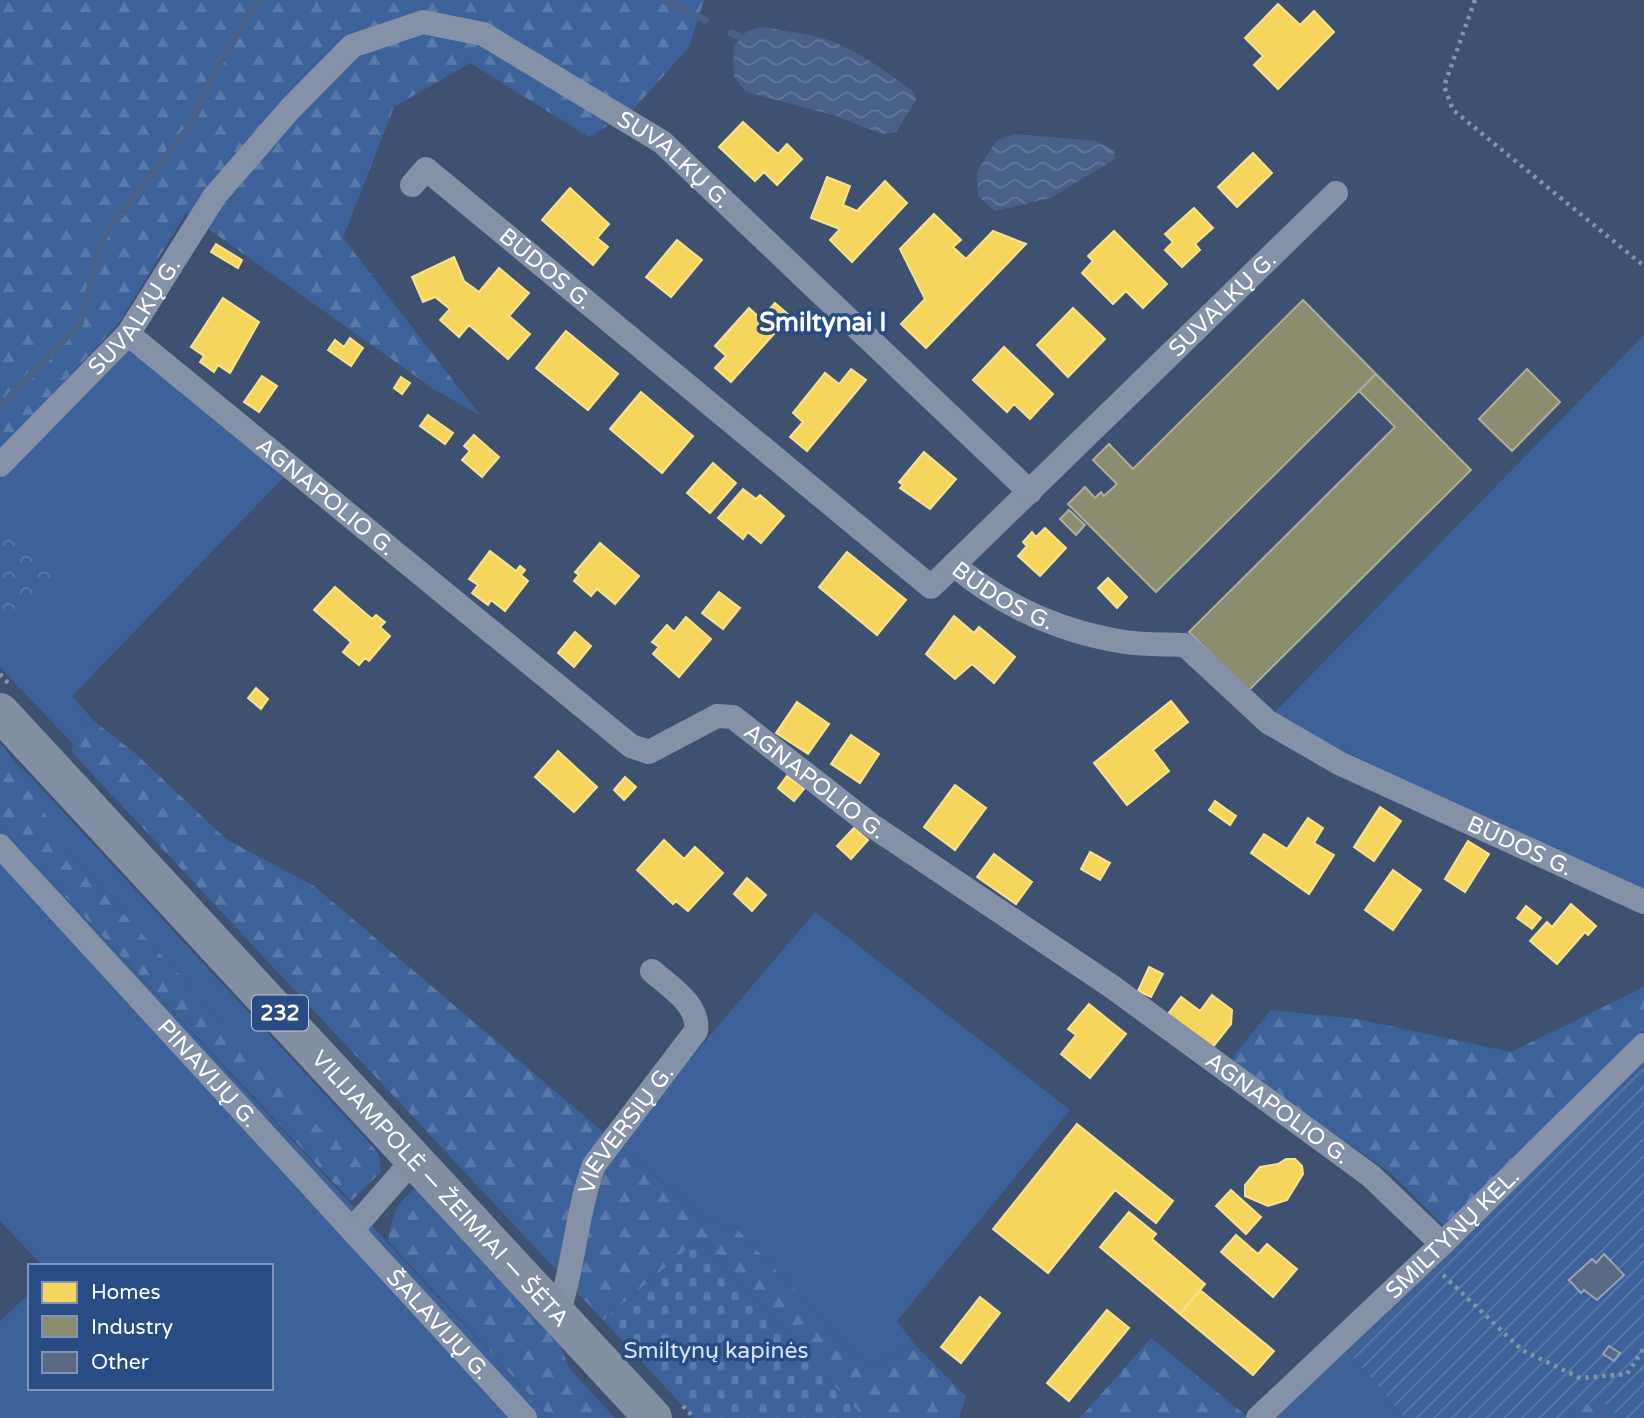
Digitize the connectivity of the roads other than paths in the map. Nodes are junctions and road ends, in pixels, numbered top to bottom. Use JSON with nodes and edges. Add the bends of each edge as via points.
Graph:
{"nodes":[{"id":1,"x":412,"y":185,"type":"dead end"},
{"id":2,"x":1336,"y":193,"type":"dead end"},
{"id":3,"x":128,"y":334,"type":"junction"},
{"id":4,"x":0,"y":465,"type":"edge"},
{"id":5,"x":1030,"y":492,"type":"junction"},
{"id":6,"x":954,"y":565,"type":"junction"},
{"id":7,"x":0,"y":712,"type":"edge"},
{"id":8,"x":0,"y":846,"type":"edge"},
{"id":9,"x":1644,"y":902,"type":"edge"},
{"id":10,"x":652,"y":971,"type":"dead end"},
{"id":11,"x":1644,"y":1045,"type":"edge"},
{"id":12,"x":415,"y":1158,"type":"junction"},
{"id":13,"x":352,"y":1230,"type":"junction"},
{"id":14,"x":1435,"y":1252,"type":"junction"},
{"id":15,"x":558,"y":1315,"type":"junction"},
{"id":16,"x":524,"y":1418,"type":"edge"},
{"id":17,"x":653,"y":1418,"type":"edge"},
{"id":18,"x":1258,"y":1418,"type":"edge"}],
"edges":[{"from":1,"to":6,"type":"street","name":"BŪDOS G.","via":[[426,169],[931,587]]},
{"from":2,"to":5,"type":"street","name":"SUVALKŲ G."},
{"from":3,"to":4,"type":"street","name":"SUVALKŲ G."},
{"from":3,"to":5,"type":"street","name":"SUVALKŲ G.","via":[[214,197],[290,109],[352,46],[423,22],[483,34],[662,142]]},
{"from":3,"to":14,"type":"street","name":"AGNAPOLIO G.","via":[[631,746],[649,752],[717,716],[733,717],[871,825],[1111,986],[1371,1176]]},
{"from":5,"to":6,"type":"street"},
{"from":6,"to":9,"type":"street","name":"BŪDOS G.","via":[[975,583],[1035,618],[1125,642],[1185,645],[1268,722],[1339,763]]},
{"from":7,"to":12,"type":"main road","name":"VILIJAMPOLĖ — ŽEIMIAI — ŠĖTA","number":"232"},
{"from":8,"to":13,"type":"street","name":"PINAVIJŲ G."},
{"from":10,"to":15,"type":"street","name":"VIEVERSIŲ G.","via":[[690,1005],[698,1023],[696,1031],[594,1166]]},
{"from":11,"to":14,"type":"street","name":"SMILTYNŲ KEL."},
{"from":12,"to":13,"type":"street"},
{"from":12,"to":15,"type":"main road","name":"VILIJAMPOLĖ — ŽEIMIAI — ŠĖTA","number":"232"},
{"from":13,"to":16,"type":"street","name":"ŠALAVIJŲ G."},
{"from":14,"to":18,"type":"street","name":"SMILTYNŲ KEL."},
{"from":15,"to":17,"type":"main road","name":"VILIJAMPOLĖ — ŽEIMIAI — ŠĖTA","number":"232"}]}
